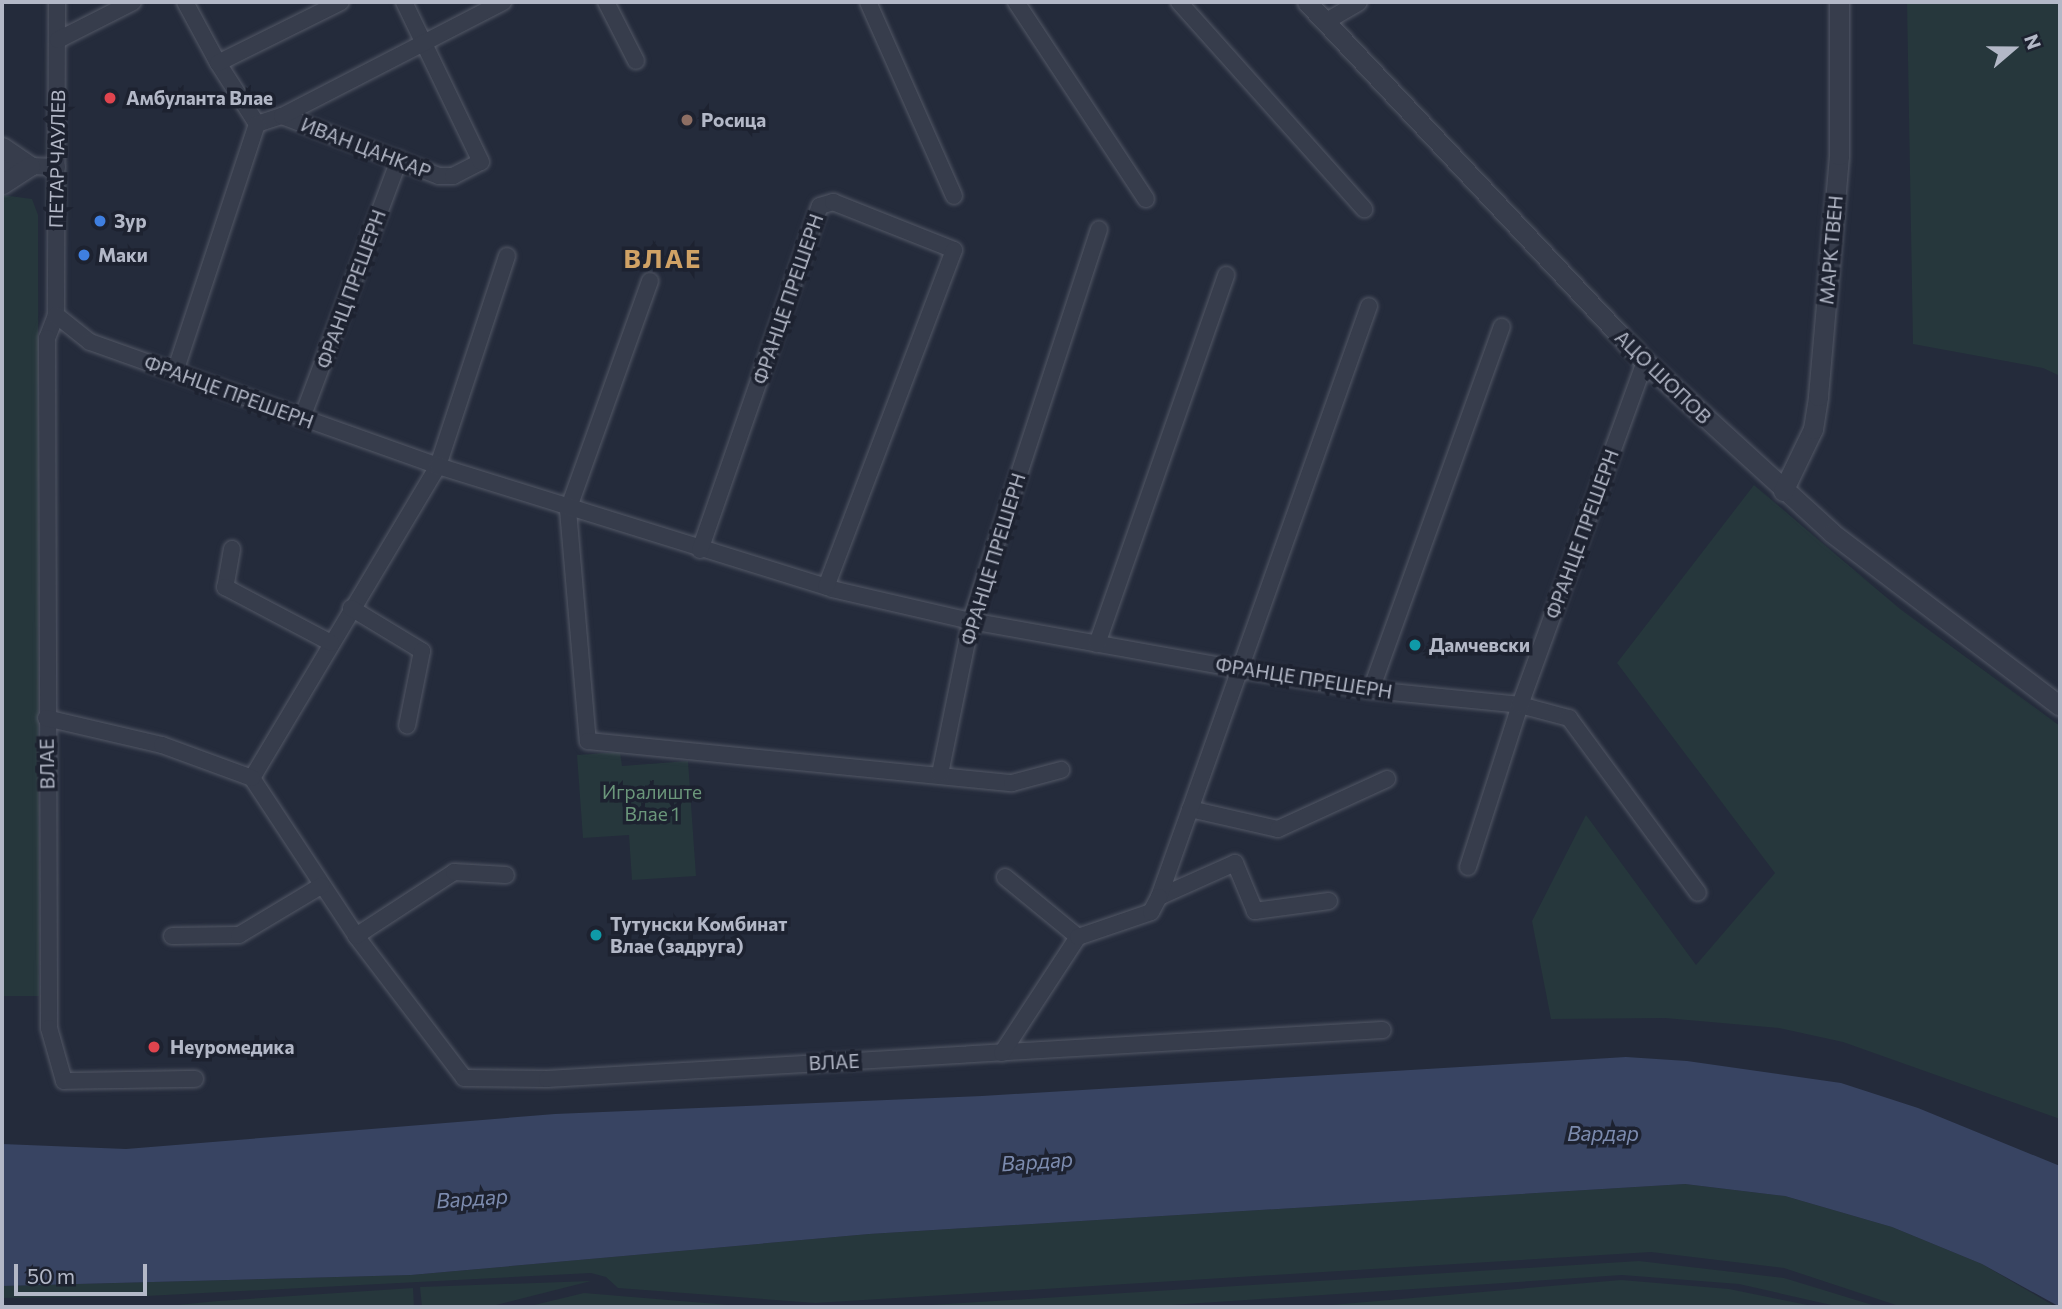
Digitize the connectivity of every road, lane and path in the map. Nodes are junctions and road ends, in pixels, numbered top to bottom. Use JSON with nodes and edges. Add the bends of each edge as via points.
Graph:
{"nodes":[{"id":1,"x":57,"y":2,"type":"edge"},
{"id":2,"x":134,"y":2,"type":"edge"},
{"id":3,"x":185,"y":2,"type":"edge"},
{"id":4,"x":341,"y":2,"type":"edge"},
{"id":5,"x":404,"y":2,"type":"edge"},
{"id":6,"x":503,"y":2,"type":"edge"},
{"id":7,"x":606,"y":2,"type":"edge"},
{"id":8,"x":868,"y":2,"type":"edge"},
{"id":9,"x":1016,"y":2,"type":"edge"},
{"id":10,"x":1179,"y":2,"type":"edge"},
{"id":11,"x":1307,"y":2,"type":"edge"},
{"id":12,"x":1359,"y":2,"type":"edge"},
{"id":13,"x":1839,"y":2,"type":"edge"},
{"id":14,"x":1325,"y":22,"type":"junction"},
{"id":15,"x":58,"y":40,"type":"junction"},
{"id":16,"x":422,"y":41,"type":"junction"},
{"id":17,"x":636,"y":61,"type":"dead end"},
{"id":18,"x":218,"y":63,"type":"junction"},
{"id":19,"x":282,"y":116,"type":"junction"},
{"id":20,"x":257,"y":124,"type":"junction"},
{"id":21,"x":2,"y":147,"type":"edge"},
{"id":22,"x":399,"y":160,"type":"junction"},
{"id":23,"x":2,"y":165,"type":"edge"},
{"id":24,"x":30,"y":166,"type":"junction"},
{"id":25,"x":57,"y":167,"type":"junction"},
{"id":26,"x":2,"y":184,"type":"edge"},
{"id":27,"x":954,"y":196,"type":"dead end"},
{"id":28,"x":1146,"y":199,"type":"dead end"},
{"id":29,"x":1364,"y":209,"type":"dead end"},
{"id":30,"x":1099,"y":229,"type":"dead end"},
{"id":31,"x":507,"y":256,"type":"dead end"},
{"id":32,"x":1226,"y":275,"type":"dead end"},
{"id":33,"x":650,"y":281,"type":"dead end"},
{"id":34,"x":1369,"y":306,"type":"dead end"},
{"id":35,"x":56,"y":316,"type":"junction"},
{"id":36,"x":1502,"y":327,"type":"dead end"},
{"id":37,"x":1645,"y":362,"type":"junction"},
{"id":38,"x":175,"y":372,"type":"junction"},
{"id":39,"x":302,"y":418,"type":"junction"},
{"id":40,"x":438,"y":466,"type":"junction"},
{"id":41,"x":1783,"y":491,"type":"junction"},
{"id":42,"x":568,"y":510,"type":"junction"},
{"id":43,"x":232,"y":549,"type":"dead end"},
{"id":44,"x":700,"y":550,"type":"junction"},
{"id":45,"x":826,"y":587,"type":"junction"},
{"id":46,"x":351,"y":608,"type":"junction"},
{"id":47,"x":971,"y":621,"type":"junction"},
{"id":48,"x":331,"y":643,"type":"junction"},
{"id":49,"x":1097,"y":644,"type":"junction"},
{"id":50,"x":1237,"y":669,"type":"junction"},
{"id":51,"x":1371,"y":690,"type":"junction"},
{"id":52,"x":1520,"y":705,"type":"junction"},
{"id":53,"x":2060,"y":706,"type":"edge"},
{"id":54,"x":46,"y":718,"type":"junction"},
{"id":55,"x":407,"y":726,"type":"dead end"},
{"id":56,"x":1061,"y":770,"type":"dead end"},
{"id":57,"x":940,"y":774,"type":"junction"},
{"id":58,"x":252,"y":778,"type":"junction"},
{"id":59,"x":1387,"y":779,"type":"dead end"},
{"id":60,"x":1190,"y":809,"type":"junction"},
{"id":61,"x":1468,"y":867,"type":"dead end"},
{"id":62,"x":506,"y":875,"type":"dead end"},
{"id":63,"x":1005,"y":877,"type":"dead end"},
{"id":64,"x":321,"y":886,"type":"junction"},
{"id":65,"x":1698,"y":893,"type":"dead end"},
{"id":66,"x":1159,"y":897,"type":"junction"},
{"id":67,"x":1329,"y":901,"type":"dead end"},
{"id":68,"x":172,"y":936,"type":"dead end"},
{"id":69,"x":356,"y":936,"type":"junction"},
{"id":70,"x":1078,"y":937,"type":"junction"},
{"id":71,"x":1383,"y":1030,"type":"dead end"},
{"id":72,"x":1002,"y":1052,"type":"junction"},
{"id":73,"x":195,"y":1079,"type":"dead end"}],
"edges":[{"from":1,"to":15,"type":"street","name":"ПЕТАР ЧАУЛЕВ"},
{"from":2,"to":15,"type":"street"},
{"from":3,"to":18,"type":"street"},
{"from":4,"to":18,"type":"street"},
{"from":5,"to":16,"type":"street","name":"ИВАН ЦАНКАР"},
{"from":6,"to":16,"type":"street","name":"ИВАН ЦАНКАР"},
{"from":7,"to":17,"type":"street"},
{"from":8,"to":27,"type":"street"},
{"from":9,"to":28,"type":"street"},
{"from":10,"to":29,"type":"street"},
{"from":11,"to":14,"type":"street","name":"АЦО ШОПОВ"},
{"from":12,"to":14,"type":"street"},
{"from":13,"to":41,"type":"street","name":"МАРК ТВЕН","via":[[1838,169],[1818,396],[1813,429]]},
{"from":14,"to":37,"type":"street","name":"АЦО ШОПОВ"},
{"from":15,"to":25,"type":"street","name":"ПЕТАР ЧАУЛЕВ"},
{"from":16,"to":19,"type":"street","name":"ИВАН ЦАНКАР"},
{"from":16,"to":22,"type":"street","name":"ИВАН ЦАНКАР","via":[[481,162],[464,172],[439,176]]},
{"from":18,"to":20,"type":"street"},
{"from":19,"to":20,"type":"street","name":"ИВАН ЦАНКАР"},
{"from":19,"to":22,"type":"street","name":"ИВАН ЦАНКАР"},
{"from":20,"to":38,"type":"street"},
{"from":21,"to":24,"type":"street"},
{"from":22,"to":39,"type":"street","name":"ФРАНЦ ПРЕШЕРН"},
{"from":23,"to":24,"type":"street"},
{"from":24,"to":25,"type":"street"},
{"from":24,"to":26,"type":"street"},
{"from":25,"to":35,"type":"street","name":"ПЕТАР ЧАУЛЕВ"},
{"from":30,"to":47,"type":"street","name":"ФРАНЦЕ ПРЕШЕРН"},
{"from":31,"to":40,"type":"street"},
{"from":32,"to":49,"type":"street"},
{"from":33,"to":42,"type":"street"},
{"from":34,"to":50,"type":"street"},
{"from":35,"to":38,"type":"street","name":"ФРАНЦE ПРЕШЕРН","via":[[90,342]]},
{"from":35,"to":54,"type":"street","name":"ВЛАЕ","via":[[47,338]]},
{"from":36,"to":51,"type":"street"},
{"from":37,"to":41,"type":"street","name":"АЦО ШОПОВ"},
{"from":37,"to":52,"type":"street","name":"ФРАНЦЕ ПРЕШЕРН"},
{"from":38,"to":39,"type":"street","name":"ФРАНЦE ПРЕШЕРН"},
{"from":39,"to":40,"type":"street","name":"ФРАНЦE ПРЕШЕРН"},
{"from":40,"to":42,"type":"street","name":"ФРАНЦE ПРЕШЕРН"},
{"from":40,"to":46,"type":"street"},
{"from":41,"to":53,"type":"street","name":"АЦО ШОПОВ","via":[[1958,633]]},
{"from":42,"to":44,"type":"street","name":"ФРАНЦE ПРЕШЕРН"},
{"from":42,"to":57,"type":"street","via":[[587,741]]},
{"from":43,"to":48,"type":"street","via":[[225,587]]},
{"from":44,"to":45,"type":"street","name":"ФРАНЦE ПРЕШЕРН"},
{"from":44,"to":45,"type":"street","name":"ФРАНЦE ПРЕШЕРН","via":[[820,206],[833,202],[954,250]]},
{"from":45,"to":47,"type":"street","name":"ФРАНЦE ПРЕШЕРН"},
{"from":46,"to":48,"type":"street"},
{"from":46,"to":55,"type":"street","via":[[422,651]]},
{"from":47,"to":49,"type":"street","name":"ФРАНЦE ПРЕШЕРН"},
{"from":47,"to":57,"type":"street","name":"ФРАНЦЕ ПРЕШЕРН"},
{"from":48,"to":58,"type":"street"},
{"from":49,"to":50,"type":"street","name":"ФРАНЦE ПРЕШЕРН"},
{"from":50,"to":51,"type":"street","name":"ФРАНЦE ПРЕШЕРН"},
{"from":50,"to":60,"type":"street"},
{"from":51,"to":52,"type":"street","name":"ФРАНЦE ПРЕШЕРН"},
{"from":52,"to":61,"type":"street","name":"ФРАНЦЕ ПРЕШЕРН"},
{"from":52,"to":65,"type":"street","name":"ФРАНЦE ПРЕШЕРН","via":[[1569,718]]},
{"from":54,"to":58,"type":"street","via":[[162,745]]},
{"from":54,"to":73,"type":"street","name":"ВЛАЕ","via":[[49,1028],[64,1081]]},
{"from":56,"to":57,"type":"street","via":[[1012,783]]},
{"from":58,"to":64,"type":"street","name":"ВЛАЕ"},
{"from":59,"to":60,"type":"street","via":[[1278,829]]},
{"from":60,"to":66,"type":"street"},
{"from":62,"to":69,"type":"street","via":[[454,872]]},
{"from":63,"to":70,"type":"street"},
{"from":64,"to":68,"type":"street","via":[[239,935]]},
{"from":64,"to":69,"type":"street","name":"ВЛАЕ"},
{"from":66,"to":67,"type":"street","via":[[1234,863],[1255,911]]},
{"from":66,"to":70,"type":"street","via":[[1151,912]]},
{"from":69,"to":72,"type":"street","name":"ВЛАЕ","via":[[464,1078],[547,1079]]},
{"from":70,"to":72,"type":"street"},
{"from":71,"to":72,"type":"street","name":"ВЛАЕ"}]}
